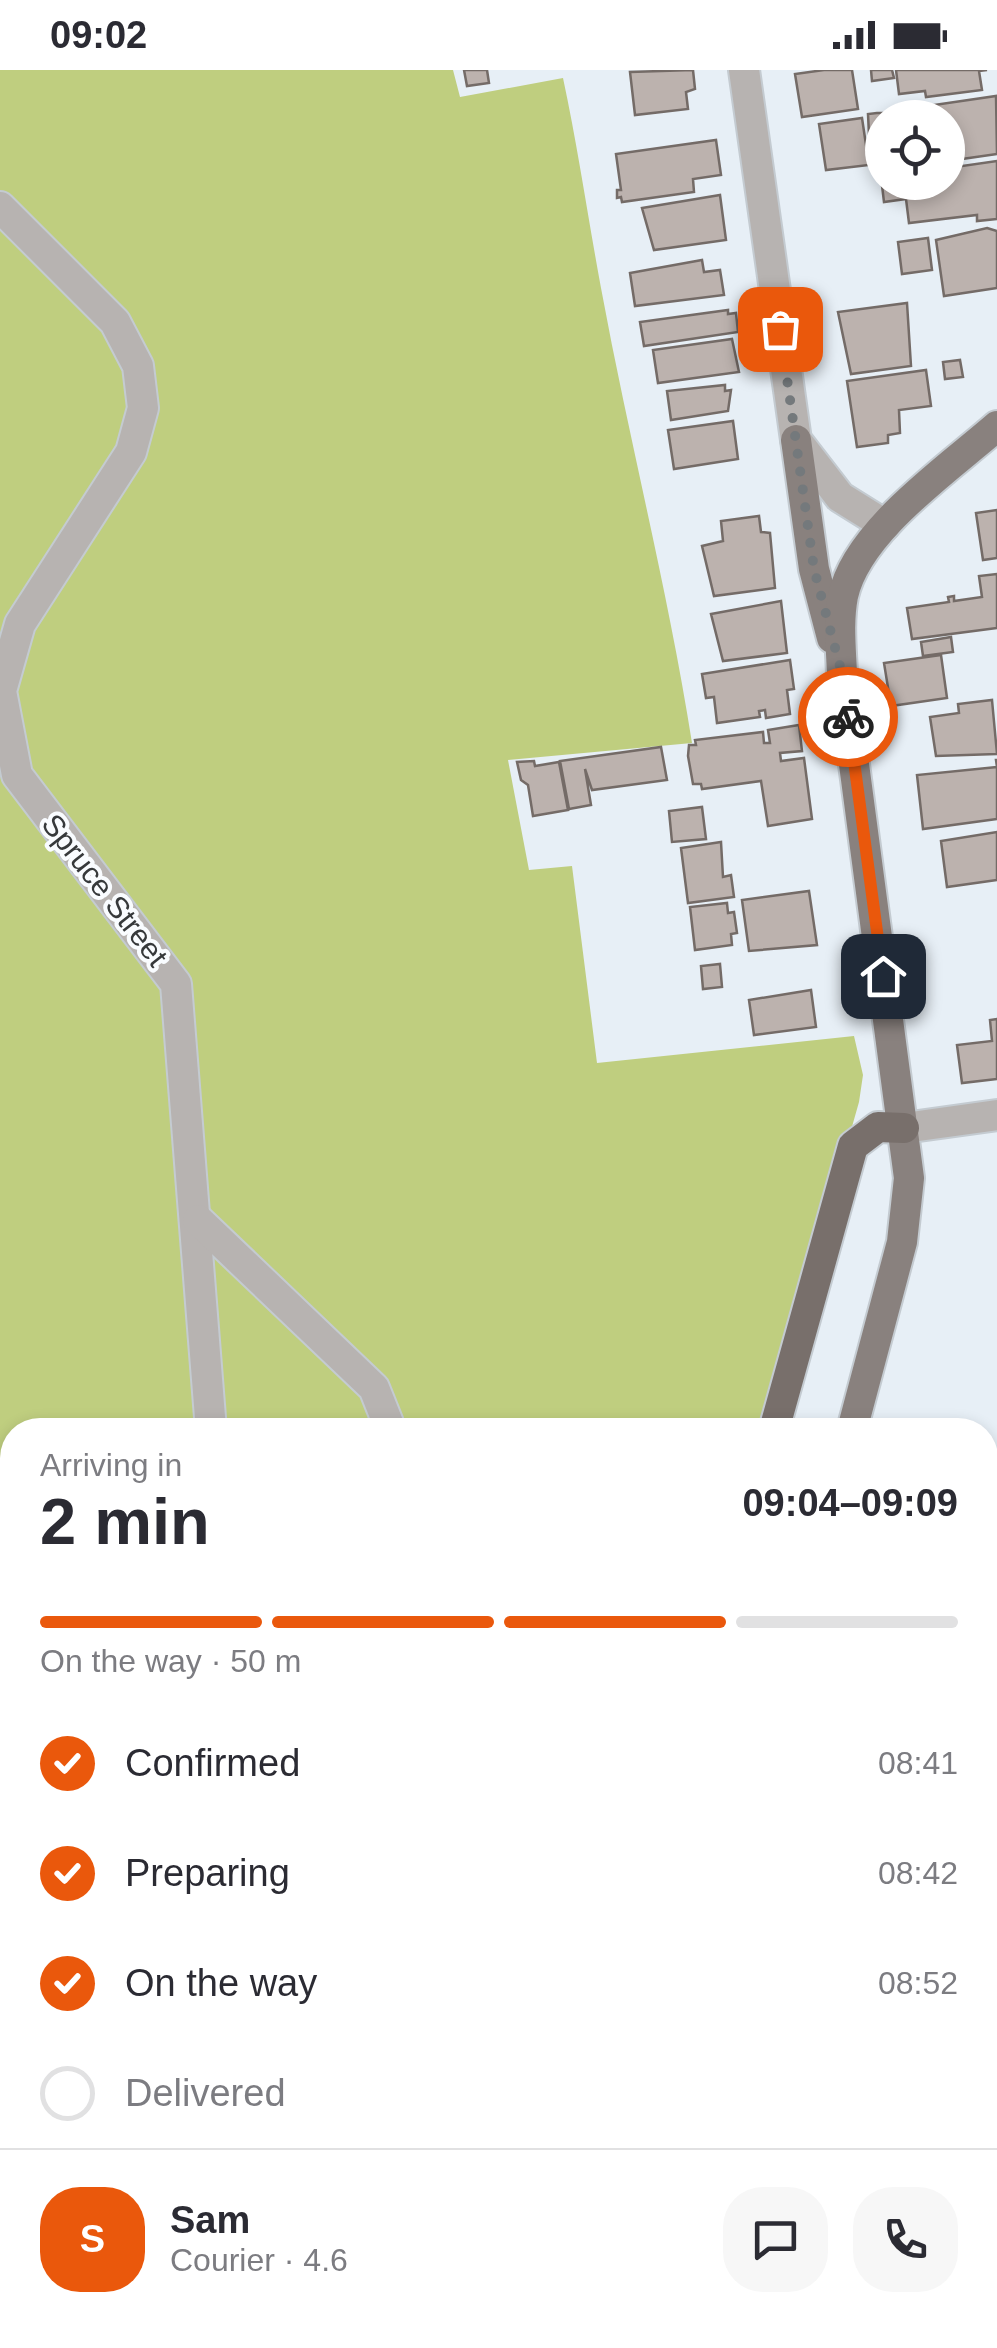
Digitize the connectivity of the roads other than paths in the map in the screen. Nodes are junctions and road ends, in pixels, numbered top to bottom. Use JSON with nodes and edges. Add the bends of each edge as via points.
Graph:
{"nodes":[{"id":1,"x":744,"y":70,"type":"edge"},
{"id":2,"x":0,"y":206,"type":"edge"},
{"id":3,"x":997,"y":426,"type":"edge"},
{"id":4,"x":796,"y":440,"type":"junction"},
{"id":5,"x":885,"y":525,"type":"junction"},
{"id":6,"x":842,"y":674,"type":"junction"},
{"id":7,"x":997,"y":1115,"type":"edge"},
{"id":8,"x":904,"y":1128,"type":"junction"},
{"id":9,"x":198,"y":1220,"type":"junction"},
{"id":10,"x":211,"y":1418,"type":"edge"},
{"id":11,"x":386,"y":1418,"type":"edge"},
{"id":12,"x":777,"y":1418,"type":"edge"},
{"id":13,"x":855,"y":1418,"type":"edge"}],
"edges":[{"from":1,"to":4,"type":"street"},
{"from":2,"to":9,"type":"street","name":"Spruce Street","via":[[115,322],[138,366],[143,408],[131,452],[20,624],[0,691],[17,775],[176,984]]},
{"from":3,"to":5,"type":"main road"},
{"from":4,"to":5,"type":"street","via":[[840,498]]},
{"from":4,"to":6,"type":"main road","via":[[814,569]]},
{"from":5,"to":6,"type":"main road","via":[[854,566],[844,594]]},
{"from":6,"to":8,"type":"main road"},
{"from":7,"to":8,"type":"street"},
{"from":8,"to":12,"type":"highway","via":[[878,1128],[853,1146]]},
{"from":8,"to":13,"type":"main road","via":[[909,1178],[902,1242]]},
{"from":9,"to":10,"type":"street","name":"Spruce Street"},
{"from":9,"to":11,"type":"street","via":[[374,1388]]}]}
